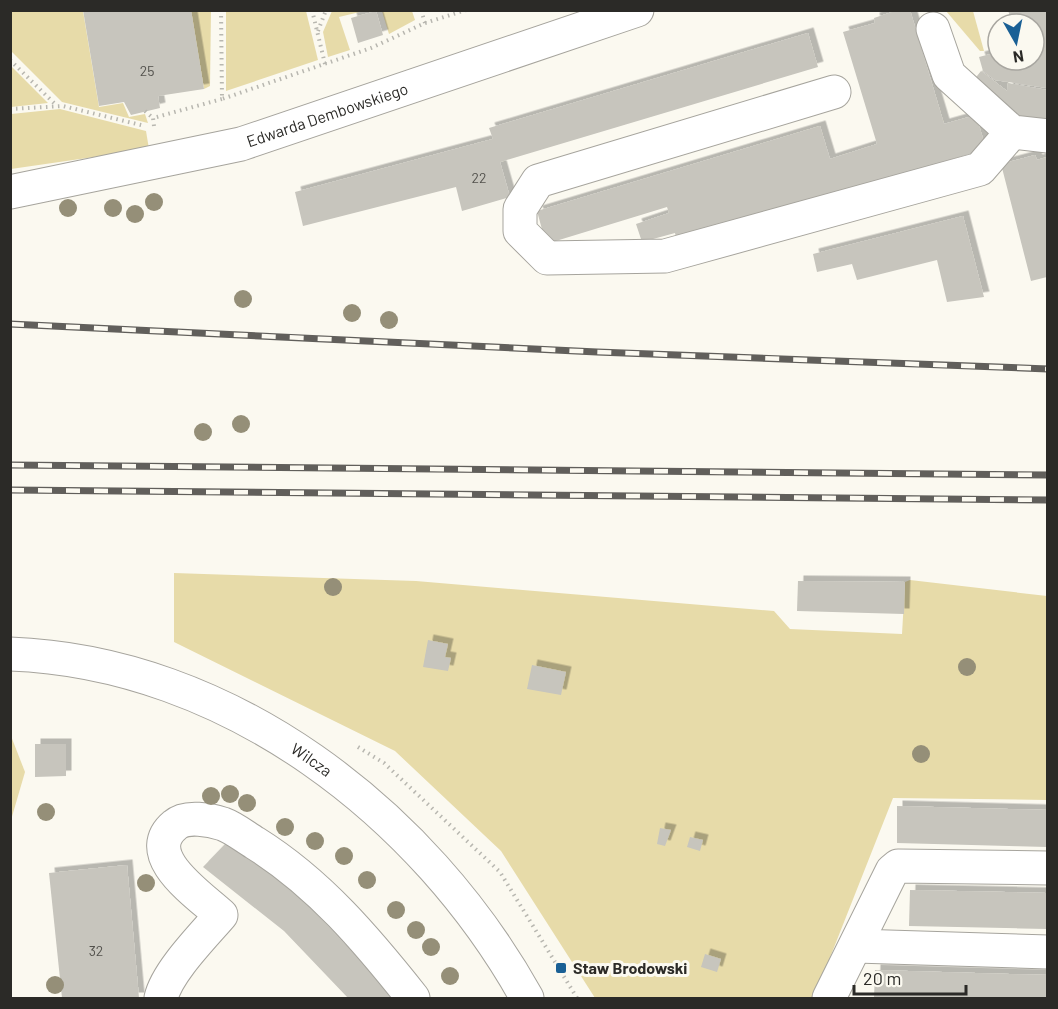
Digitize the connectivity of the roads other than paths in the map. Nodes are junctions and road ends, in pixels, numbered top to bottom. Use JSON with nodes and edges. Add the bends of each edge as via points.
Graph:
{"nodes":[{"id":1,"x":637,"y":10,"type":"edge"},
{"id":2,"x":933,"y":29,"type":"dead end"},
{"id":3,"x":834,"y":92,"type":"dead end"},
{"id":4,"x":1012,"y":132,"type":"junction"},
{"id":5,"x":1047,"y":136,"type":"edge"},
{"id":6,"x":10,"y":192,"type":"edge"},
{"id":7,"x":10,"y":654,"type":"edge"},
{"id":8,"x":1047,"y":868,"type":"edge"},
{"id":9,"x":856,"y":946,"type":"junction"},
{"id":10,"x":1047,"y":952,"type":"edge"},
{"id":11,"x":161,"y":999,"type":"edge"},
{"id":12,"x":413,"y":999,"type":"edge"},
{"id":13,"x":527,"y":999,"type":"edge"},
{"id":14,"x":829,"y":999,"type":"edge"}],
"edges":[{"from":1,"to":6,"type":"street","name":"Edwarda Dembowskiego","via":[[241,144]]},
{"from":2,"to":4,"type":"street","via":[[948,75]]},
{"from":3,"to":4,"type":"street","via":[[538,182],[519,208],[520,231],[547,258],[665,256],[980,169]]},
{"from":4,"to":5,"type":"street"},
{"from":7,"to":13,"type":"street","name":"Wilcza","via":[[99,666],[171,687],[256,724],[315,762],[388,820],[424,856],[484,930]]},
{"from":8,"to":9,"type":"street","via":[[898,866]]},
{"from":9,"to":10,"type":"street"},
{"from":9,"to":14,"type":"street"},
{"from":11,"to":12,"type":"street","via":[[184,959],[221,915],[166,861],[162,849],[165,834],[178,822],[199,819],[225,825],[310,885],[352,923]]}]}
